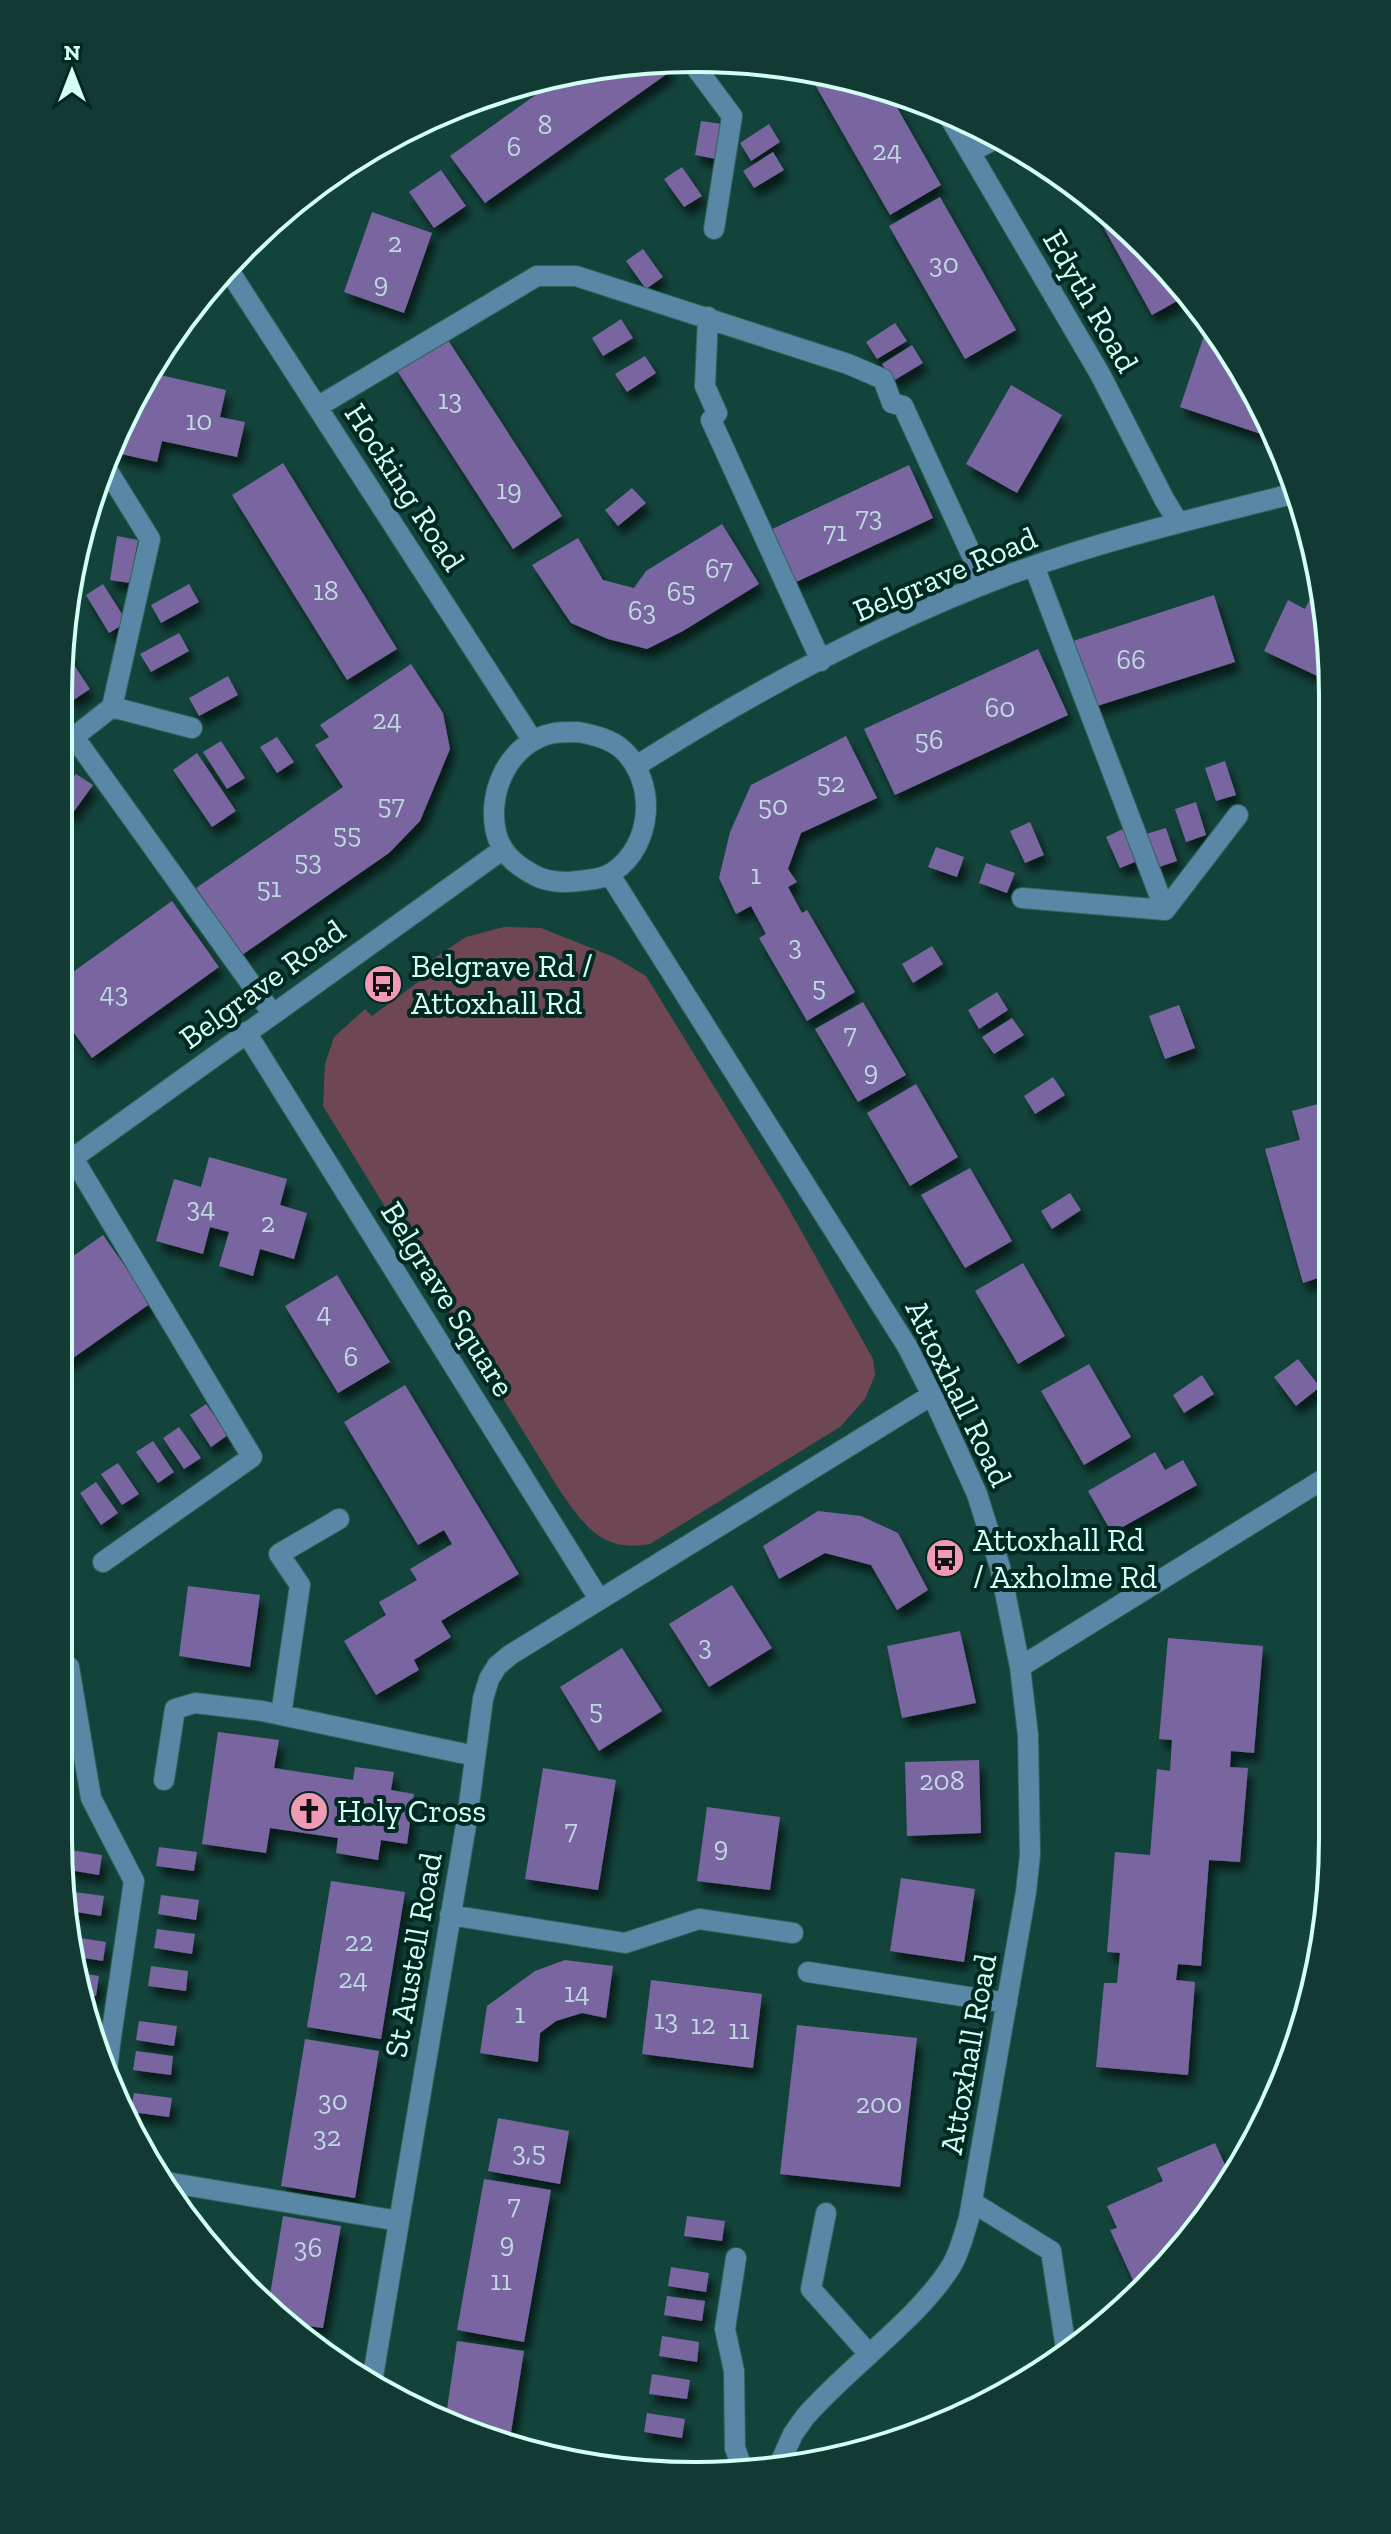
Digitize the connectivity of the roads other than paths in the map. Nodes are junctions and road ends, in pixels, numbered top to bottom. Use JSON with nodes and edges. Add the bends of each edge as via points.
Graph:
{"nodes":[{"id":1,"x":699,"y":72,"type":"edge"},
{"id":2,"x":957,"y":129,"type":"edge"},
{"id":3,"x":985,"y":144,"type":"edge"},
{"id":4,"x":970,"y":152,"type":"junction"},
{"id":5,"x":714,"y":229,"type":"dead end"},
{"id":6,"x":233,"y":277,"type":"edge"},
{"id":7,"x":708,"y":317,"type":"junction"},
{"id":8,"x":317,"y":407,"type":"junction"},
{"id":9,"x":112,"y":477,"type":"edge"},
{"id":10,"x":1286,"y":495,"type":"edge"},
{"id":11,"x":1178,"y":522,"type":"junction"},
{"id":12,"x":1034,"y":566,"type":"junction"},
{"id":13,"x":985,"y":584,"type":"junction"},
{"id":14,"x":821,"y":661,"type":"junction"},
{"id":15,"x":112,"y":707,"type":"junction"},
{"id":16,"x":192,"y":728,"type":"dead end"},
{"id":17,"x":72,"y":731,"type":"edge"},
{"id":18,"x":72,"y":741,"type":"edge"},
{"id":19,"x":533,"y":741,"type":"junction"},
{"id":20,"x":636,"y":766,"type":"junction"},
{"id":21,"x":1238,"y":815,"type":"dead end"},
{"id":22,"x":502,"y":850,"type":"junction"},
{"id":23,"x":610,"y":875,"type":"junction"},
{"id":24,"x":1022,"y":898,"type":"dead end"},
{"id":25,"x":1165,"y":910,"type":"junction"},
{"id":26,"x":272,"y":1013,"type":"junction"},
{"id":27,"x":246,"y":1032,"type":"junction"},
{"id":28,"x":72,"y":1159,"type":"edge"},
{"id":29,"x":72,"y":1172,"type":"edge"},
{"id":30,"x":932,"y":1395,"type":"junction"},
{"id":31,"x":1319,"y":1482,"type":"edge"},
{"id":32,"x":339,"y":1519,"type":"dead end"},
{"id":33,"x":103,"y":1562,"type":"dead end"},
{"id":34,"x":599,"y":1599,"type":"junction"},
{"id":35,"x":1020,"y":1667,"type":"junction"},
{"id":36,"x":72,"y":1685,"type":"edge"},
{"id":37,"x":281,"y":1715,"type":"junction"},
{"id":38,"x":475,"y":1756,"type":"junction"},
{"id":39,"x":164,"y":1780,"type":"dead end"},
{"id":40,"x":450,"y":1915,"type":"junction"},
{"id":41,"x":793,"y":1933,"type":"dead end"},
{"id":42,"x":808,"y":1972,"type":"dead end"},
{"id":43,"x":1007,"y":2003,"type":"junction"},
{"id":44,"x":103,"y":2032,"type":"edge"},
{"id":45,"x":176,"y":2184,"type":"edge"},
{"id":46,"x":972,"y":2202,"type":"junction"},
{"id":47,"x":826,"y":2213,"type":"dead end"},
{"id":48,"x":399,"y":2221,"type":"junction"},
{"id":49,"x":736,"y":2258,"type":"dead end"},
{"id":50,"x":1065,"y":2340,"type":"edge"},
{"id":51,"x":869,"y":2354,"type":"junction"},
{"id":52,"x":374,"y":2372,"type":"edge"},
{"id":53,"x":783,"y":2456,"type":"edge"},
{"id":54,"x":740,"y":2461,"type":"edge"}],
"edges":[{"from":1,"to":5,"type":"street","via":[[732,116]]},
{"from":2,"to":4,"type":"street","name":"Edyth Road"},
{"from":3,"to":4,"type":"street"},
{"from":4,"to":11,"type":"street","name":"Edyth Road","via":[[1100,374]]},
{"from":6,"to":8,"type":"street","name":"Hocking Road"},
{"from":7,"to":8,"type":"street","via":[[576,276],[537,276]]},
{"from":7,"to":13,"type":"street","via":[[883,379],[892,403],[903,406]]},
{"from":7,"to":14,"type":"street","via":[[705,386],[717,413],[711,420]]},
{"from":8,"to":19,"type":"street","name":"Hocking Road"},
{"from":9,"to":15,"type":"street","via":[[150,539]]},
{"from":10,"to":11,"type":"street","name":"Belgrave Road"},
{"from":11,"to":12,"type":"street","name":"Belgrave Road"},
{"from":12,"to":13,"type":"street","name":"Belgrave Road"},
{"from":12,"to":25,"type":"street"},
{"from":13,"to":14,"type":"street","name":"Belgrave Road"},
{"from":14,"to":20,"type":"street","name":"Belgrave Road"},
{"from":15,"to":16,"type":"street"},
{"from":15,"to":17,"type":"street"},
{"from":18,"to":26,"type":"street"},
{"from":19,"to":20,"type":"street","via":[[552,734],[598,736],[621,748]]},
{"from":19,"to":22,"type":"street","via":[[513,758],[495,796],[493,814]]},
{"from":20,"to":23,"type":"street","via":[[646,790],[644,824],[628,860]]},
{"from":21,"to":25,"type":"street"},
{"from":22,"to":23,"type":"street","via":[[541,879],[566,883]]},
{"from":22,"to":26,"type":"street","name":"Belgrave Road"},
{"from":23,"to":30,"type":"street","name":"Attoxhall Road","via":[[887,1313]]},
{"from":24,"to":25,"type":"street"},
{"from":26,"to":27,"type":"street","name":"Belgrave Road"},
{"from":27,"to":28,"type":"street","name":"Belgrave Road"},
{"from":27,"to":34,"type":"street","name":"Belgrave Square"},
{"from":29,"to":33,"type":"street","via":[[252,1457]]},
{"from":30,"to":34,"type":"street","name":"St Austell Road"},
{"from":30,"to":35,"type":"street","name":"Attoxhall Road","via":[[989,1526]]},
{"from":31,"to":35,"type":"street"},
{"from":32,"to":37,"type":"street","via":[[279,1554],[300,1585]]},
{"from":34,"to":38,"type":"street","name":"St Austell Road","via":[[497,1666],[483,1699]]},
{"from":35,"to":43,"type":"street","name":"Attoxhall Road","via":[[1031,1817],[1026,1892]]},
{"from":36,"to":44,"type":"street","via":[[91,1798],[134,1881]]},
{"from":37,"to":38,"type":"street"},
{"from":37,"to":39,"type":"street","via":[[195,1703],[175,1709]]},
{"from":38,"to":40,"type":"street","name":"St Austell Road"},
{"from":40,"to":41,"type":"street","via":[[625,1943],[699,1919]]},
{"from":40,"to":48,"type":"street","name":"St Austell Road"},
{"from":42,"to":43,"type":"street"},
{"from":43,"to":46,"type":"street","name":"Attoxhall Road"},
{"from":45,"to":48,"type":"street"},
{"from":46,"to":50,"type":"street","via":[[1051,2251]]},
{"from":46,"to":51,"type":"street","name":"Attoxhall Road","via":[[953,2263]]},
{"from":47,"to":51,"type":"street","via":[[811,2289]]},
{"from":48,"to":52,"type":"street","name":"St Austell Road"},
{"from":49,"to":54,"type":"street","via":[[725,2329],[734,2371]]},
{"from":51,"to":53,"type":"street","name":"Attoxhall Road","via":[[805,2417]]}]}
